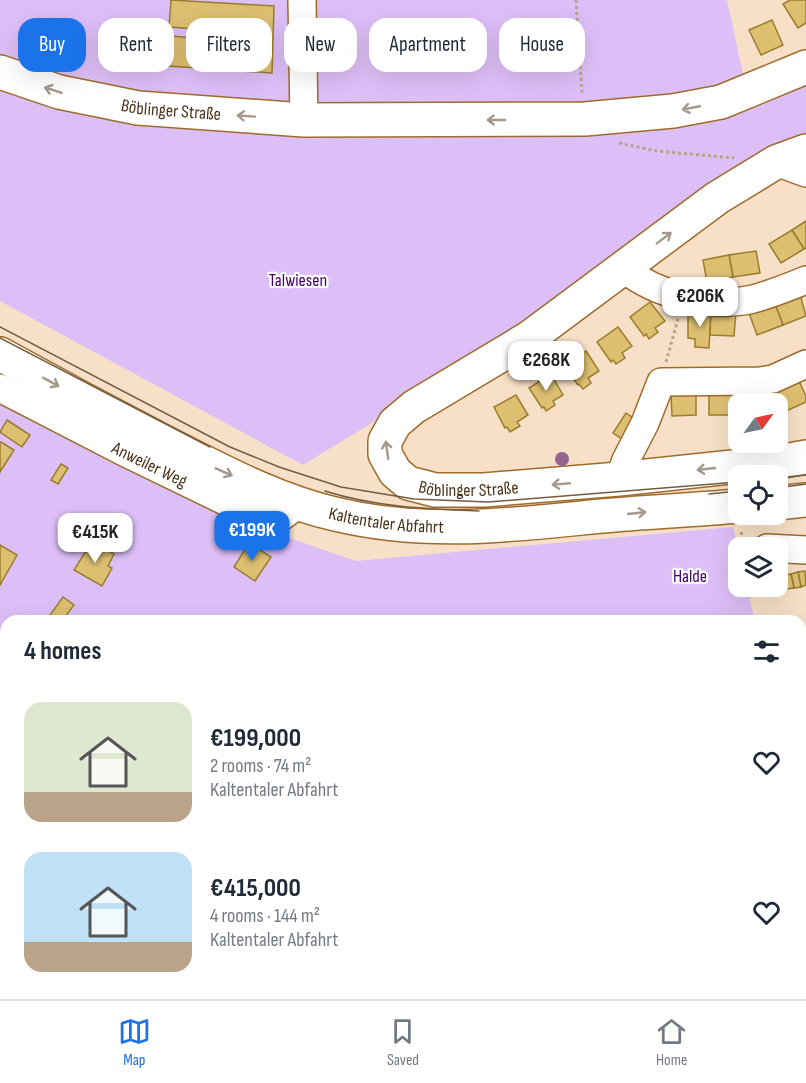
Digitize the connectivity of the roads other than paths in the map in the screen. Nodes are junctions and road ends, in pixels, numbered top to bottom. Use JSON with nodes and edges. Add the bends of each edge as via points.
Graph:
{"nodes":[{"id":1,"x":302,"y":0,"type":"edge"},
{"id":2,"x":806,"y":67,"type":"edge"},
{"id":3,"x":0,"y":72,"type":"edge"},
{"id":4,"x":304,"y":120,"type":"junction"},
{"id":5,"x":796,"y":162,"type":"edge"},
{"id":6,"x":624,"y":269,"type":"junction"},
{"id":7,"x":806,"y":280,"type":"edge"},
{"id":8,"x":0,"y":354,"type":"edge"},
{"id":9,"x":806,"y":364,"type":"edge"},
{"id":10,"x":0,"y":388,"type":"edge"},
{"id":11,"x":806,"y":457,"type":"edge"},
{"id":12,"x":619,"y":479,"type":"junction"},
{"id":13,"x":806,"y":500,"type":"edge"},
{"id":14,"x":788,"y":502,"type":"edge"},
{"id":15,"x":299,"y":504,"type":"junction"},
{"id":16,"x":728,"y":507,"type":"edge"},
{"id":17,"x":788,"y":549,"type":"edge"},
{"id":18,"x":806,"y":550,"type":"edge"}],
"edges":[{"from":1,"to":4,"type":"street"},
{"from":2,"to":4,"type":"main road","name":"Böblinger Straße","one_way":true,"via":[[721,102],[674,111],[581,119]]},
{"from":4,"to":3,"type":"main road","name":"Böblinger Straße","one_way":true,"via":[[138,108],[59,92]]},
{"from":6,"to":5,"type":"main road","name":"Böblinger Straße","one_way":true,"via":[[717,198]]},
{"from":6,"to":7,"type":"street","via":[[638,280],[704,301],[752,299]]},
{"from":12,"to":6,"type":"main road","name":"Böblinger Straße","one_way":true,"via":[[435,490],[408,483],[395,472],[385,454],[386,441],[395,423],[414,407],[529,338]]},
{"from":8,"to":15,"type":"main road","name":"Kaltentaler Abfahrt","one_way":true,"via":[[219,470]]},
{"from":9,"to":12,"type":"street","via":[[760,381],[661,382]]},
{"from":10,"to":15,"type":"street","name":"Anweiler Weg","via":[[266,521],[280,518]]},
{"from":11,"to":12,"type":"main road","name":"Böblinger Straße","one_way":true},
{"from":13,"to":14,"type":"main road"},
{"from":15,"to":16,"type":"main road","name":"Kaltentaler Abfahrt","one_way":true,"via":[[380,522],[453,528]]},
{"from":17,"to":18,"type":"street"}]}
